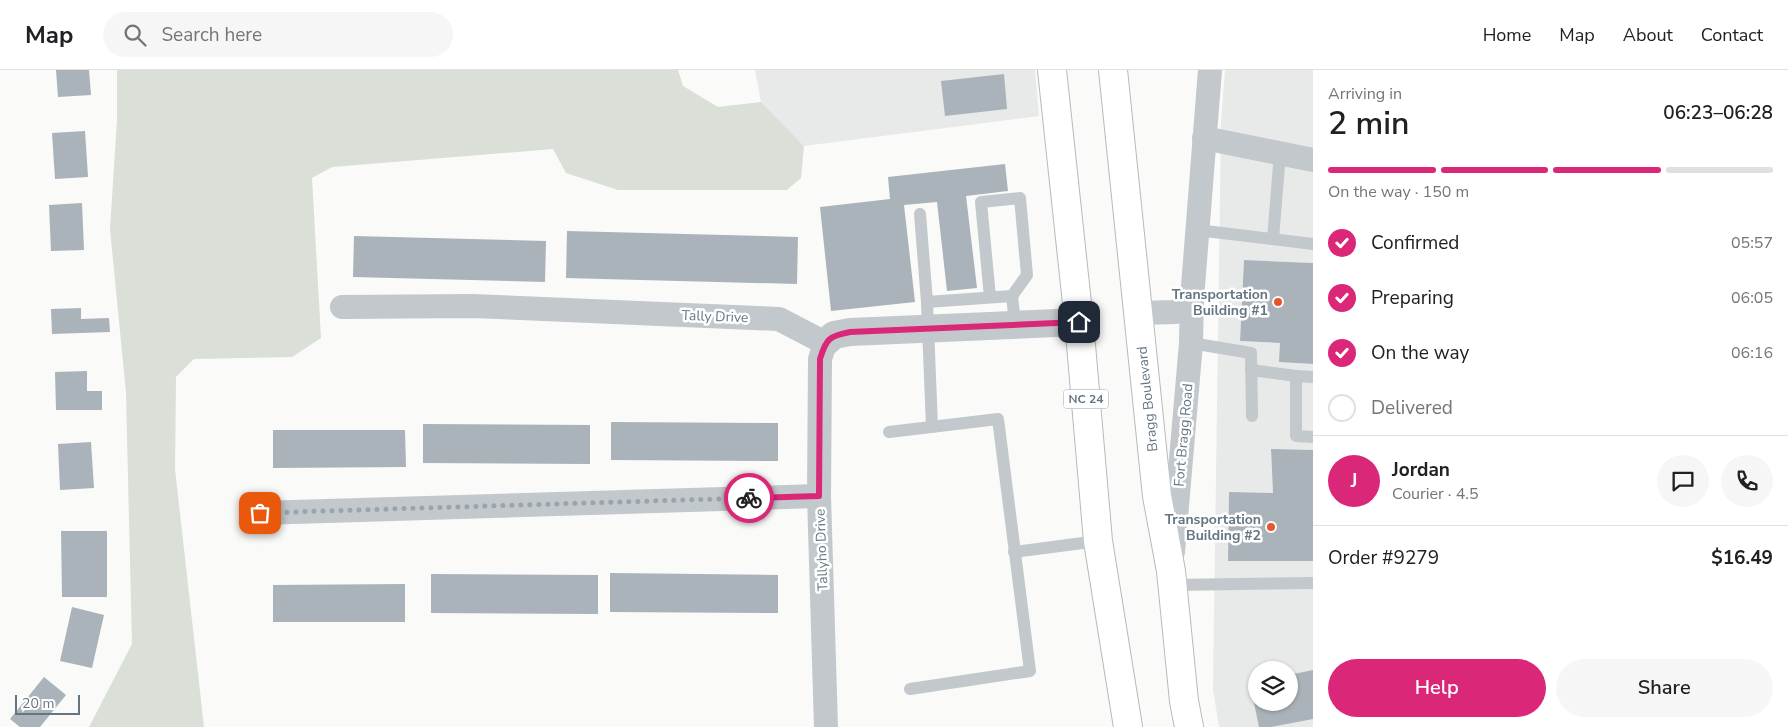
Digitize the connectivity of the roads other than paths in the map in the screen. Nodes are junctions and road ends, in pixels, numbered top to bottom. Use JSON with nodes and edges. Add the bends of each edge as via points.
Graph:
{"nodes":[{"id":1,"x":1052,"y":70,"type":"edge"},
{"id":2,"x":1113,"y":70,"type":"edge"},
{"id":3,"x":1210,"y":70,"type":"edge"},
{"id":4,"x":1204,"y":138,"type":"junction"},
{"id":5,"x":1280,"y":153,"type":"junction"},
{"id":6,"x":1313,"y":160,"type":"edge"},
{"id":7,"x":920,"y":214,"type":"dead end"},
{"id":8,"x":1197,"y":230,"type":"junction"},
{"id":9,"x":1273,"y":239,"type":"junction"},
{"id":10,"x":1313,"y":244,"type":"edge"},
{"id":11,"x":1012,"y":296,"type":"junction"},
{"id":12,"x":990,"y":297,"type":"junction"},
{"id":13,"x":1192,"y":299,"type":"junction"},
{"id":14,"x":342,"y":307,"type":"dead end"},
{"id":15,"x":1139,"y":313,"type":"junction"},
{"id":16,"x":928,"y":315,"type":"junction"},
{"id":17,"x":1079,"y":322,"type":"junction"},
{"id":18,"x":1016,"y":324,"type":"junction"},
{"id":19,"x":825,"y":343,"type":"junction"},
{"id":20,"x":1191,"y":343,"type":"junction"},
{"id":21,"x":1250,"y":370,"type":"junction"},
{"id":22,"x":1296,"y":376,"type":"junction"},
{"id":23,"x":1313,"y":377,"type":"edge"},
{"id":24,"x":1252,"y":416,"type":"dead end"},
{"id":25,"x":932,"y":427,"type":"junction"},
{"id":26,"x":889,"y":432,"type":"dead end"},
{"id":27,"x":1313,"y":437,"type":"edge"},
{"id":28,"x":819,"y":496,"type":"junction"},
{"id":29,"x":260,"y":513,"type":"dead end"},
{"id":30,"x":1098,"y":541,"type":"junction"},
{"id":31,"x":1014,"y":552,"type":"junction"},
{"id":32,"x":1172,"y":578,"type":"junction"},
{"id":33,"x":1313,"y":583,"type":"edge"},
{"id":34,"x":910,"y":689,"type":"dead end"},
{"id":35,"x":826,"y":727,"type":"edge"},
{"id":36,"x":1128,"y":727,"type":"edge"},
{"id":37,"x":1189,"y":727,"type":"edge"}],
"edges":[{"from":1,"to":17,"type":"main road","number":"NC 24"},
{"from":2,"to":15,"type":"main road","name":"Bragg Boulevard"},
{"from":3,"to":4,"type":"street","name":"Fort Bragg Road"},
{"from":4,"to":5,"type":"street"},
{"from":4,"to":8,"type":"street","name":"Fort Bragg Road"},
{"from":5,"to":6,"type":"street"},
{"from":5,"to":9,"type":"lane"},
{"from":7,"to":16,"type":"lane"},
{"from":8,"to":9,"type":"lane"},
{"from":8,"to":13,"type":"street","name":"Fort Bragg Road"},
{"from":9,"to":10,"type":"lane"},
{"from":11,"to":12,"type":"lane"},
{"from":11,"to":12,"type":"lane","via":[[1027,275],[1020,198],[980,202]]},
{"from":11,"to":18,"type":"lane"},
{"from":12,"to":16,"type":"lane"},
{"from":13,"to":15,"type":"street","via":[[1176,312]]},
{"from":13,"to":20,"type":"street","name":"Fort Bragg Road"},
{"from":14,"to":19,"type":"street","name":"Tally Drive","via":[[472,306],[779,319]]},
{"from":15,"to":32,"type":"main road","name":"Bragg Boulevard","via":[[1157,496]]},
{"from":16,"to":18,"type":"street"},
{"from":16,"to":19,"type":"street","via":[[834,335]]},
{"from":16,"to":25,"type":"lane"},
{"from":17,"to":18,"type":"street"},
{"from":17,"to":30,"type":"main road","number":"NC 24"},
{"from":19,"to":28,"type":"street","name":"Tallyho Drive","via":[[820,359]]},
{"from":20,"to":21,"type":"lane","via":[[1251,353]]},
{"from":20,"to":32,"type":"street","name":"Fort Bragg Road"},
{"from":21,"to":22,"type":"lane"},
{"from":21,"to":24,"type":"lane"},
{"from":22,"to":23,"type":"lane"},
{"from":22,"to":27,"type":"lane","via":[[1296,436]]},
{"from":25,"to":26,"type":"lane"},
{"from":25,"to":31,"type":"lane","via":[[998,419]]},
{"from":28,"to":29,"type":"street"},
{"from":28,"to":35,"type":"street","name":"Tallyho Drive"},
{"from":30,"to":31,"type":"lane"},
{"from":30,"to":36,"type":"main road","number":"NC 24"},
{"from":31,"to":34,"type":"lane","via":[[1030,671]]},
{"from":32,"to":33,"type":"lane"},
{"from":32,"to":37,"type":"main road","name":"Bragg Boulevard"}]}
